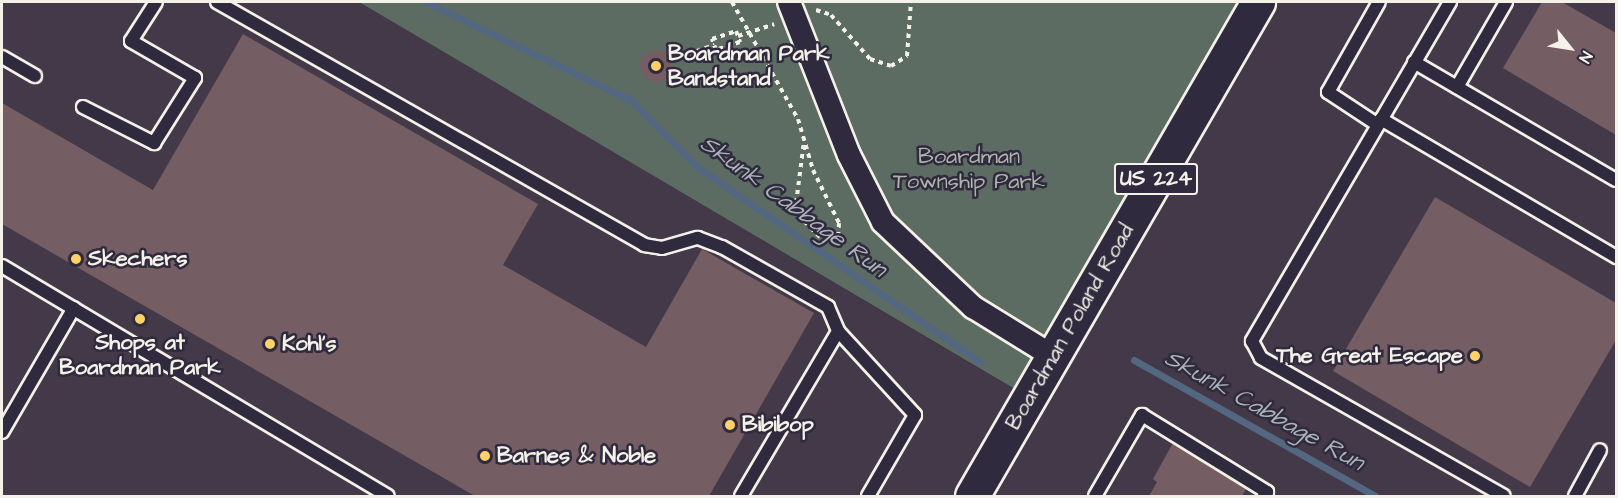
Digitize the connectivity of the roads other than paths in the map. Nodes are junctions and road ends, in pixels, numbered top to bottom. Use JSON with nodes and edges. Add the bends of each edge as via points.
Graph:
{"nodes":[{"id":1,"x":156,"y":2,"type":"edge"},
{"id":2,"x":217,"y":2,"type":"edge"},
{"id":3,"x":1258,"y":2,"type":"edge"},
{"id":4,"x":1379,"y":2,"type":"edge"},
{"id":5,"x":1450,"y":2,"type":"edge"},
{"id":6,"x":1506,"y":2,"type":"edge"},
{"id":7,"x":792,"y":12,"type":"edge"},
{"id":8,"x":2,"y":57,"type":"edge"},
{"id":9,"x":1414,"y":62,"type":"junction"},
{"id":10,"x":35,"y":76,"type":"dead end"},
{"id":11,"x":1457,"y":87,"type":"junction"},
{"id":12,"x":83,"y":108,"type":"dead end"},
{"id":13,"x":1380,"y":122,"type":"junction"},
{"id":14,"x":1617,"y":180,"type":"edge"},
{"id":15,"x":1617,"y":257,"type":"edge"},
{"id":16,"x":2,"y":266,"type":"edge"},
{"id":17,"x":74,"y":309,"type":"junction"},
{"id":18,"x":838,"y":331,"type":"junction"},
{"id":19,"x":1054,"y":357,"type":"junction"},
{"id":20,"x":2,"y":432,"type":"edge"},
{"id":21,"x":1600,"y":450,"type":"dead end"},
{"id":22,"x":388,"y":496,"type":"edge"},
{"id":23,"x":741,"y":496,"type":"edge"},
{"id":24,"x":868,"y":496,"type":"edge"},
{"id":25,"x":972,"y":496,"type":"edge"},
{"id":26,"x":1095,"y":496,"type":"edge"},
{"id":27,"x":1264,"y":496,"type":"edge"},
{"id":28,"x":1504,"y":496,"type":"edge"},
{"id":29,"x":1575,"y":496,"type":"edge"}],
"edges":[{"from":1,"to":12,"type":"lane","via":[[131,41],[195,78],[153,143]]},
{"from":2,"to":18,"type":"lane","via":[[644,244],[662,248],[698,238],[722,247],[828,307]]},
{"from":3,"to":19,"type":"main road","name":"Boardman Poland Road","number":"US 224"},
{"from":4,"to":13,"type":"lane","via":[[1328,92]]},
{"from":5,"to":9,"type":"lane"},
{"from":6,"to":11,"type":"lane"},
{"from":7,"to":19,"type":"street","via":[[849,155],[883,222],[973,307]]},
{"from":8,"to":10,"type":"lane"},
{"from":9,"to":11,"type":"lane"},
{"from":9,"to":13,"type":"lane"},
{"from":11,"to":14,"type":"lane"},
{"from":13,"to":15,"type":"lane"},
{"from":13,"to":28,"type":"lane","via":[[1252,342],[1261,358]]},
{"from":16,"to":17,"type":"lane"},
{"from":17,"to":20,"type":"lane"},
{"from":17,"to":22,"type":"lane"},
{"from":18,"to":23,"type":"lane"},
{"from":18,"to":24,"type":"lane","via":[[915,415]]},
{"from":19,"to":25,"type":"main road","name":"Boardman Poland Road","number":"US 224"},
{"from":21,"to":29,"type":"lane"},
{"from":26,"to":27,"type":"lane","via":[[1142,415],[1267,492]]}]}
